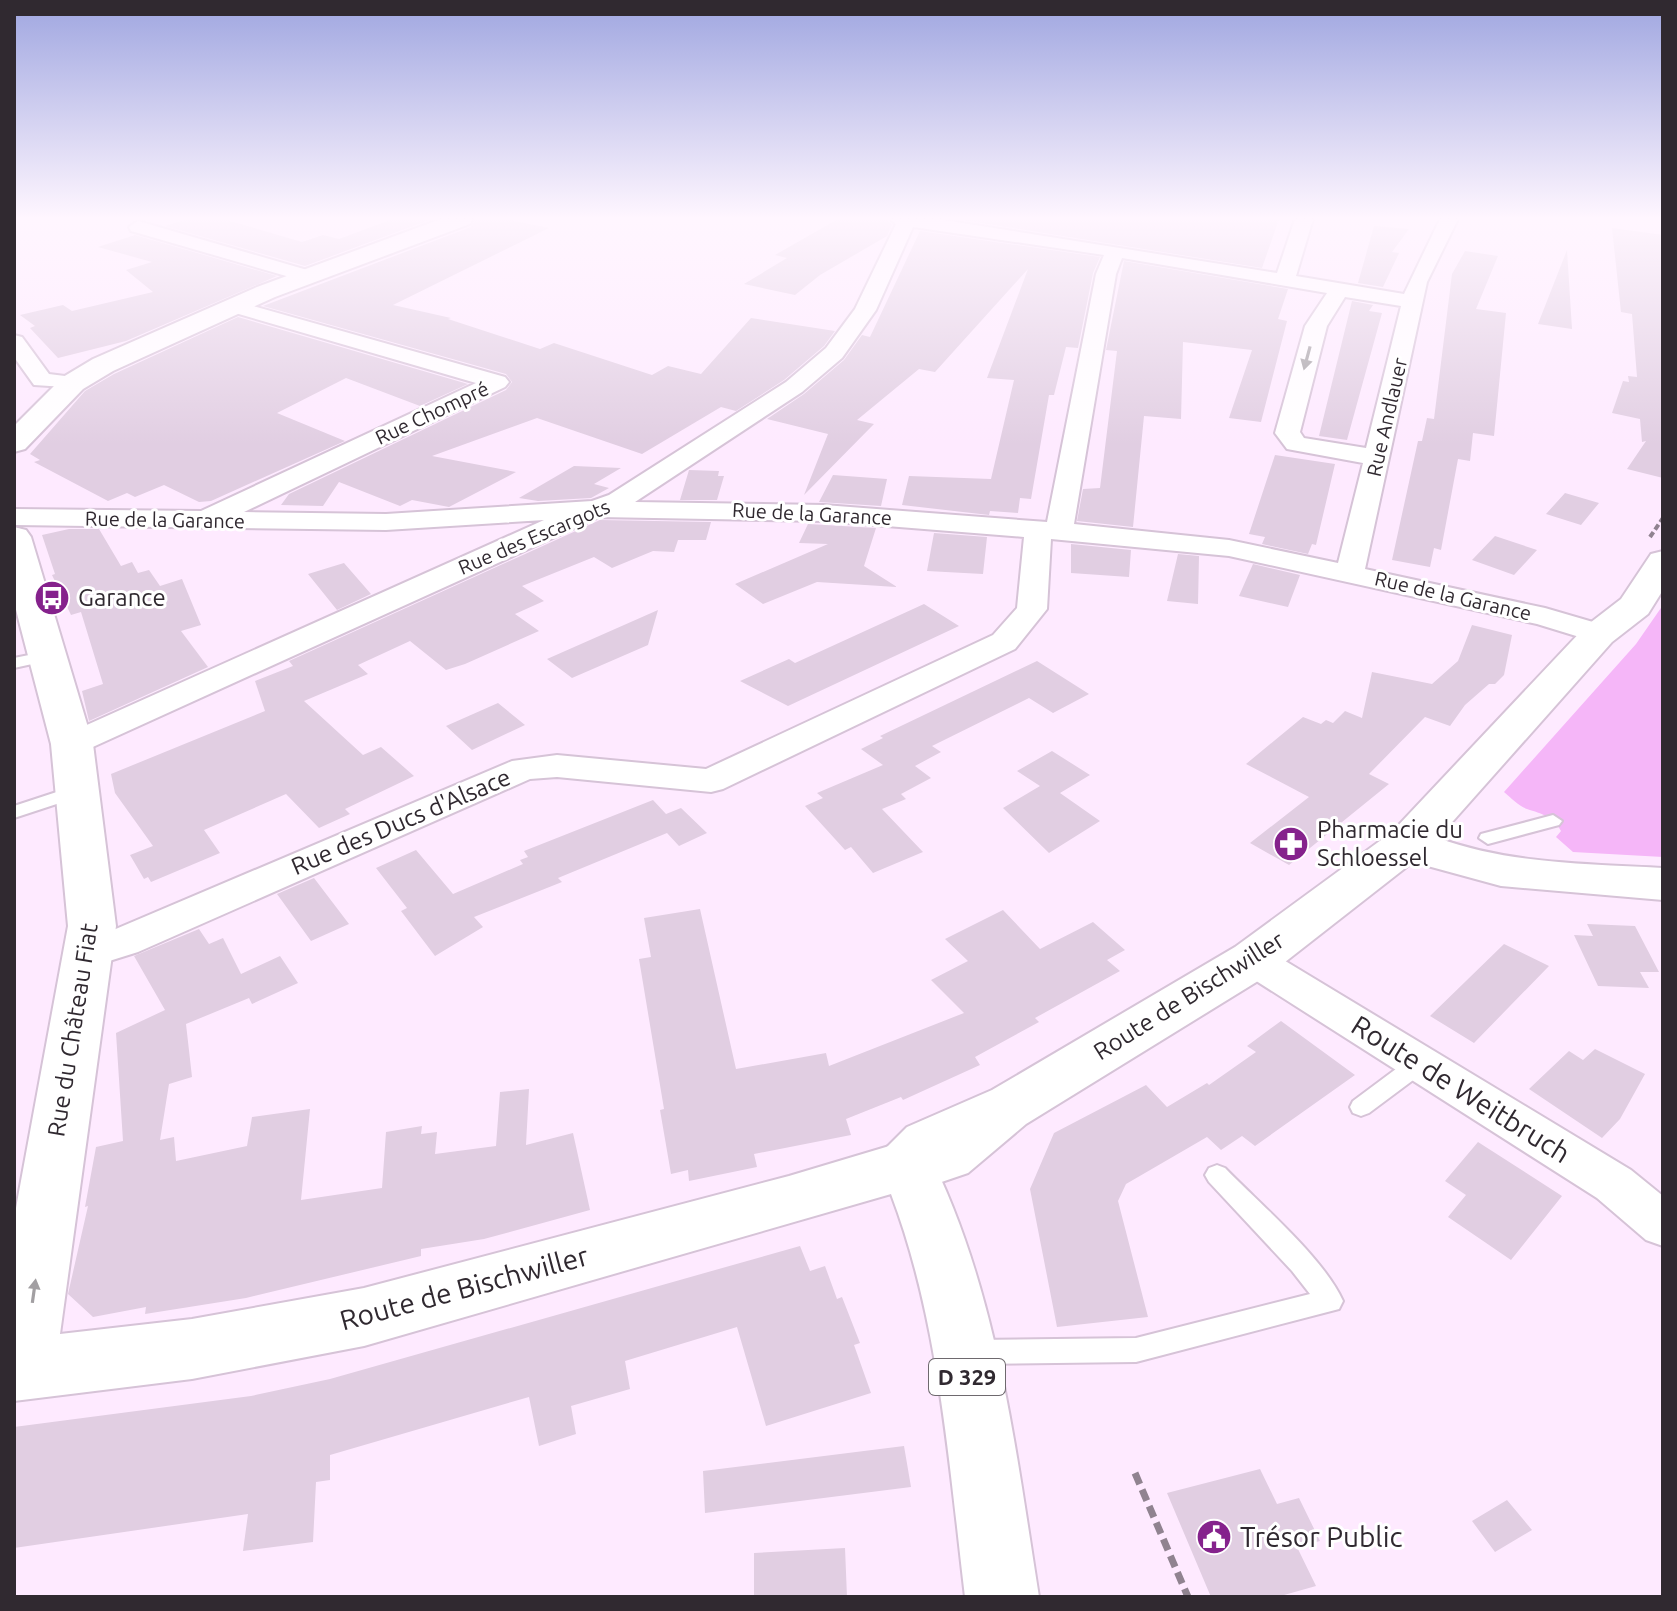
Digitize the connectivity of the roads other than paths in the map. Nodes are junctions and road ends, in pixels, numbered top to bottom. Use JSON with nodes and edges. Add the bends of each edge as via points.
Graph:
{"nodes":[{"id":1,"x":262,"y":294,"type":"edge"},
{"id":2,"x":872,"y":294,"type":"edge"},
{"id":3,"x":1101,"y":294,"type":"edge"},
{"id":4,"x":1337,"y":294,"type":"edge"},
{"id":5,"x":1369,"y":294,"type":"edge"},
{"id":6,"x":1414,"y":294,"type":"edge"},
{"id":7,"x":1412,"y":302,"type":"junction"},
{"id":8,"x":232,"y":306,"type":"junction"},
{"id":9,"x":14,"y":342,"type":"edge"},
{"id":10,"x":73,"y":383,"type":"junction"},
{"id":11,"x":14,"y":443,"type":"edge"},
{"id":12,"x":1378,"y":458,"type":"junction"},
{"id":13,"x":598,"y":509,"type":"junction"},
{"id":14,"x":14,"y":517,"type":"edge"},
{"id":15,"x":204,"y":521,"type":"junction"},
{"id":16,"x":1048,"y":531,"type":"junction"},
{"id":17,"x":14,"y":537,"type":"edge"},
{"id":18,"x":1663,"y":552,"type":"edge"},
{"id":19,"x":1663,"y":561,"type":"edge"},
{"id":20,"x":1350,"y":573,"type":"junction"},
{"id":21,"x":1599,"y":634,"type":"junction"},
{"id":22,"x":32,"y":659,"type":"edge"},
{"id":23,"x":75,"y":768,"type":"junction"},
{"id":24,"x":14,"y":812,"type":"edge"},
{"id":25,"x":1553,"y":821,"type":"dead end"},
{"id":26,"x":1488,"y":838,"type":"dead end"},
{"id":27,"x":1408,"y":843,"type":"junction"},
{"id":28,"x":1663,"y":884,"type":"edge"},
{"id":29,"x":90,"y":952,"type":"junction"},
{"id":30,"x":1253,"y":960,"type":"junction"},
{"id":31,"x":1420,"y":1063,"type":"junction"},
{"id":32,"x":1361,"y":1107,"type":"dead end"},
{"id":33,"x":906,"y":1165,"type":"junction"},
{"id":34,"x":1217,"y":1175,"type":"dead end"},
{"id":35,"x":30,"y":1215,"type":"edge"},
{"id":36,"x":1663,"y":1225,"type":"edge"},
{"id":37,"x":963,"y":1352,"type":"junction"},
{"id":38,"x":19,"y":1369,"type":"edge"},
{"id":39,"x":1002,"y":1597,"type":"edge"}],
"edges":[{"from":1,"to":8,"type":"street"},
{"from":2,"to":13,"type":"street","name":"Rue des Escargots","via":[[834,353],[794,387]]},
{"from":3,"to":16,"type":"street","name":"Rue des Ducs d'Alsace"},
{"from":4,"to":12,"type":"street","one_way":true,"via":[[1316,326],[1287,433],[1296,444]]},
{"from":5,"to":7,"type":"street"},
{"from":6,"to":7,"type":"street","name":"Rue Andlauer"},
{"from":7,"to":12,"type":"street","name":"Rue Andlauer"},
{"from":8,"to":10,"type":"street"},
{"from":8,"to":15,"type":"street","name":"Rue Chompré","via":[[497,382]]},
{"from":9,"to":10,"type":"street","via":[[42,380]]},
{"from":10,"to":11,"type":"street"},
{"from":12,"to":20,"type":"street","name":"Rue Andlauer"},
{"from":13,"to":15,"type":"street","name":"Rue de la Garance","via":[[386,522]]},
{"from":13,"to":16,"type":"street","name":"Rue de la Garance","via":[[824,513]]},
{"from":13,"to":23,"type":"street","name":"Rue des Escargots"},
{"from":14,"to":15,"type":"street","name":"Rue de la Garance"},
{"from":16,"to":20,"type":"street","name":"Rue de la Garance","via":[[1229,548]]},
{"from":16,"to":29,"type":"street","name":"Rue des Ducs d'Alsace","via":[[1032,609],[1004,642],[711,781],[557,766],[524,769]]},
{"from":17,"to":22,"type":"street","name":"Rue du Château Fiat"},
{"from":18,"to":21,"type":"street","name":"Route de Bischwiller","via":[[1616,603]]},
{"from":19,"to":21,"type":"street","name":"Route de Bischwiller","via":[[1635,606]]},
{"from":20,"to":21,"type":"street","name":"Rue de la Garance"},
{"from":21,"to":27,"type":"street","name":"Route de Bischwiller"},
{"from":22,"to":23,"type":"street","name":"Rue du Château Fiat"},
{"from":23,"to":24,"type":"lane"},
{"from":23,"to":29,"type":"street","name":"Rue du Château Fiat","via":[[88,874]]},
{"from":25,"to":26,"type":"lane"},
{"from":27,"to":28,"type":"street","via":[[1472,867]]},
{"from":27,"to":30,"type":"street","name":"Route de Bischwiller"},
{"from":29,"to":35,"type":"street","name":"Rue du Château Fiat"},
{"from":30,"to":31,"type":"street","name":"Route de Weitbruch"},
{"from":30,"to":33,"type":"street","name":"Route de Bischwiller","via":[[1006,1109],[951,1155],[928,1166]]},
{"from":31,"to":32,"type":"lane"},
{"from":31,"to":36,"type":"street","name":"Route de Weitbruch","via":[[1614,1184]]},
{"from":33,"to":37,"type":"street","number":"D 329","via":[[940,1244]]},
{"from":33,"to":38,"type":"street","name":"Route de Bischwiller","via":[[364,1317],[192,1349]]},
{"from":34,"to":37,"type":"lane","via":[[1330,1301],[1136,1350]]},
{"from":38,"to":35,"type":"street","name":"Rue du Château Fiat","one_way":true},
{"from":37,"to":39,"type":"street","number":"D 329"}]}
